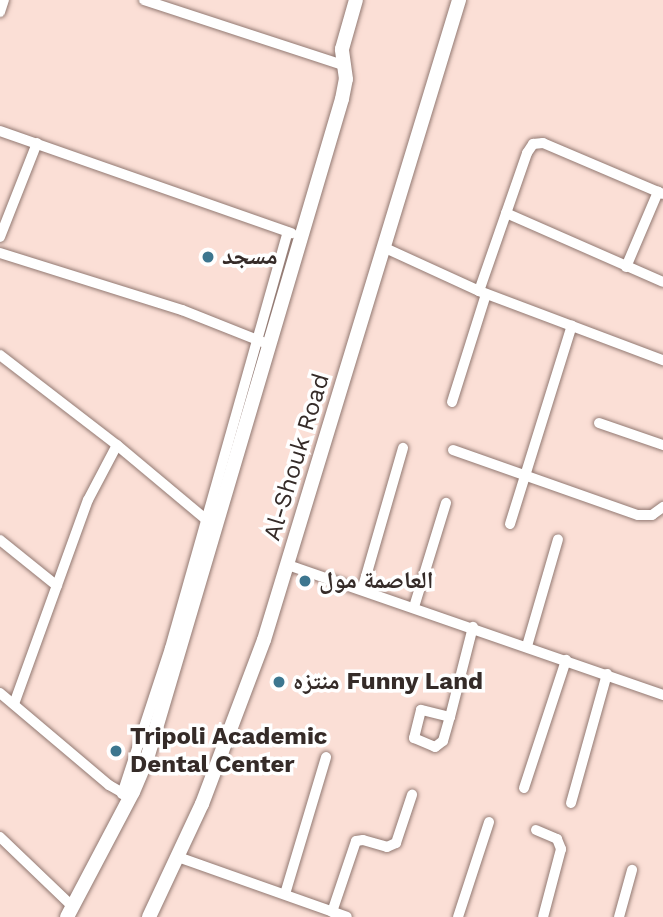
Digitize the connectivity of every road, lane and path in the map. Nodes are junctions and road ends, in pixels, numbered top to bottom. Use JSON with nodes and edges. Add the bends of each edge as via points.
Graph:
{"nodes":[{"id":1,"x":4,"y":0,"type":"edge"},
{"id":2,"x":144,"y":0,"type":"edge"},
{"id":3,"x":188,"y":0,"type":"edge"},
{"id":4,"x":356,"y":0,"type":"edge"},
{"id":5,"x":459,"y":0,"type":"edge"},
{"id":6,"x":0,"y":12,"type":"edge"},
{"id":7,"x":183,"y":12,"type":"junction"},
{"id":8,"x":343,"y":65,"type":"junction"},
{"id":9,"x":0,"y":131,"type":"edge"},
{"id":10,"x":37,"y":143,"type":"junction"},
{"id":11,"x":660,"y":193,"type":"edge"},
{"id":12,"x":506,"y":213,"type":"junction"},
{"id":13,"x":3,"y":221,"type":"edge"},
{"id":14,"x":295,"y":234,"type":"junction"},
{"id":15,"x":0,"y":237,"type":"edge"},
{"id":16,"x":383,"y":247,"type":"junction"},
{"id":17,"x":0,"y":253,"type":"edge"},
{"id":18,"x":626,"y":267,"type":"junction"},
{"id":19,"x":663,"y":282,"type":"edge"},
{"id":20,"x":483,"y":292,"type":"junction"},
{"id":21,"x":572,"y":325,"type":"junction"},
{"id":22,"x":263,"y":342,"type":"junction"},
{"id":23,"x":0,"y":355,"type":"edge"},
{"id":24,"x":663,"y":360,"type":"edge"},
{"id":25,"x":452,"y":402,"type":"dead end"},
{"id":26,"x":599,"y":424,"type":"dead end"},
{"id":27,"x":117,"y":445,"type":"junction"},
{"id":28,"x":663,"y":445,"type":"edge"},
{"id":29,"x":403,"y":448,"type":"dead end"},
{"id":30,"x":453,"y":450,"type":"dead end"},
{"id":31,"x":526,"y":475,"type":"junction"},
{"id":32,"x":446,"y":503,"type":"dead end"},
{"id":33,"x":663,"y":507,"type":"edge"},
{"id":34,"x":211,"y":523,"type":"junction"},
{"id":35,"x":510,"y":524,"type":"dead end"},
{"id":36,"x":558,"y":539,"type":"dead end"},
{"id":37,"x":0,"y":540,"type":"edge"},
{"id":38,"x":288,"y":565,"type":"junction"},
{"id":39,"x":57,"y":586,"type":"junction"},
{"id":40,"x":362,"y":590,"type":"junction"},
{"id":41,"x":414,"y":607,"type":"junction"},
{"id":42,"x":474,"y":627,"type":"junction"},
{"id":43,"x":527,"y":646,"type":"junction"},
{"id":44,"x":566,"y":660,"type":"junction"},
{"id":45,"x":607,"y":674,"type":"junction"},
{"id":46,"x":0,"y":693,"type":"edge"},
{"id":47,"x":663,"y":695,"type":"edge"},
{"id":48,"x":14,"y":704,"type":"junction"},
{"id":49,"x":450,"y":717,"type":"dead end"},
{"id":50,"x":326,"y":757,"type":"dead end"},
{"id":51,"x":524,"y":788,"type":"dead end"},
{"id":52,"x":412,"y":795,"type":"dead end"},
{"id":53,"x":126,"y":796,"type":"junction"},
{"id":54,"x":571,"y":803,"type":"dead end"},
{"id":55,"x":489,"y":822,"type":"dead end"},
{"id":56,"x":536,"y":830,"type":"dead end"},
{"id":57,"x":0,"y":837,"type":"edge"},
{"id":58,"x":177,"y":858,"type":"junction"},
{"id":59,"x":632,"y":870,"type":"dead end"},
{"id":60,"x":285,"y":894,"type":"junction"},
{"id":61,"x":70,"y":912,"type":"edge"},
{"id":62,"x":332,"y":912,"type":"junction"},
{"id":63,"x":149,"y":917,"type":"edge"},
{"id":64,"x":347,"y":917,"type":"edge"},
{"id":65,"x":458,"y":917,"type":"edge"},
{"id":66,"x":543,"y":917,"type":"edge"},
{"id":67,"x":619,"y":917,"type":"edge"}],
"edges":[{"from":1,"to":6,"type":"street"},
{"from":2,"to":7,"type":"street"},
{"from":3,"to":7,"type":"street"},
{"from":4,"to":8,"type":"main road","via":[[343,41]]},
{"from":5,"to":16,"type":"main road","name":"Al-Shouk Road"},
{"from":7,"to":8,"type":"street"},
{"from":8,"to":14,"type":"main road","via":[[346,86]]},
{"from":9,"to":10,"type":"street"},
{"from":10,"to":13,"type":"street"},
{"from":10,"to":14,"type":"street"},
{"from":11,"to":12,"type":"street","via":[[540,143],[528,149]]},
{"from":11,"to":18,"type":"street"},
{"from":12,"to":18,"type":"street"},
{"from":12,"to":20,"type":"street"},
{"from":13,"to":15,"type":"street"},
{"from":14,"to":22,"type":"main road"},
{"from":16,"to":20,"type":"street"},
{"from":16,"to":38,"type":"main road","name":"Al-Shouk Road"},
{"from":17,"to":22,"type":"street","via":[[182,310]]},
{"from":18,"to":19,"type":"street"},
{"from":20,"to":21,"type":"street"},
{"from":20,"to":25,"type":"street"},
{"from":21,"to":24,"type":"street"},
{"from":21,"to":31,"type":"street"},
{"from":22,"to":34,"type":"main road"},
{"from":23,"to":27,"type":"street"},
{"from":26,"to":28,"type":"street"},
{"from":27,"to":34,"type":"street"},
{"from":27,"to":39,"type":"street","via":[[88,500]]},
{"from":29,"to":40,"type":"street"},
{"from":30,"to":31,"type":"street"},
{"from":31,"to":33,"type":"street","via":[[638,515],[652,515]]},
{"from":31,"to":35,"type":"street"},
{"from":32,"to":41,"type":"street"},
{"from":34,"to":53,"type":"main road","via":[[145,762]]},
{"from":36,"to":43,"type":"street"},
{"from":37,"to":39,"type":"street"},
{"from":38,"to":40,"type":"street"},
{"from":38,"to":58,"type":"main road","name":"Al-Shouk Road","via":[[218,765]]},
{"from":39,"to":48,"type":"street"},
{"from":40,"to":41,"type":"street"},
{"from":41,"to":42,"type":"street"},
{"from":42,"to":43,"type":"street"},
{"from":42,"to":49,"type":"street"},
{"from":43,"to":44,"type":"street"},
{"from":44,"to":45,"type":"street"},
{"from":44,"to":51,"type":"street"},
{"from":45,"to":47,"type":"street"},
{"from":45,"to":54,"type":"street"},
{"from":46,"to":48,"type":"street"},
{"from":48,"to":53,"type":"street"},
{"from":50,"to":60,"type":"street"},
{"from":52,"to":62,"type":"street","via":[[397,843],[387,847],[356,841]]},
{"from":53,"to":61,"type":"main road"},
{"from":55,"to":65,"type":"street"},
{"from":56,"to":66,"type":"street","via":[[556,839],[561,849]]},
{"from":57,"to":61,"type":"street"},
{"from":58,"to":60,"type":"street"},
{"from":58,"to":63,"type":"main road","name":"Al-Shouk Road"},
{"from":59,"to":67,"type":"street"},
{"from":60,"to":62,"type":"street"},
{"from":62,"to":64,"type":"street"}]}
